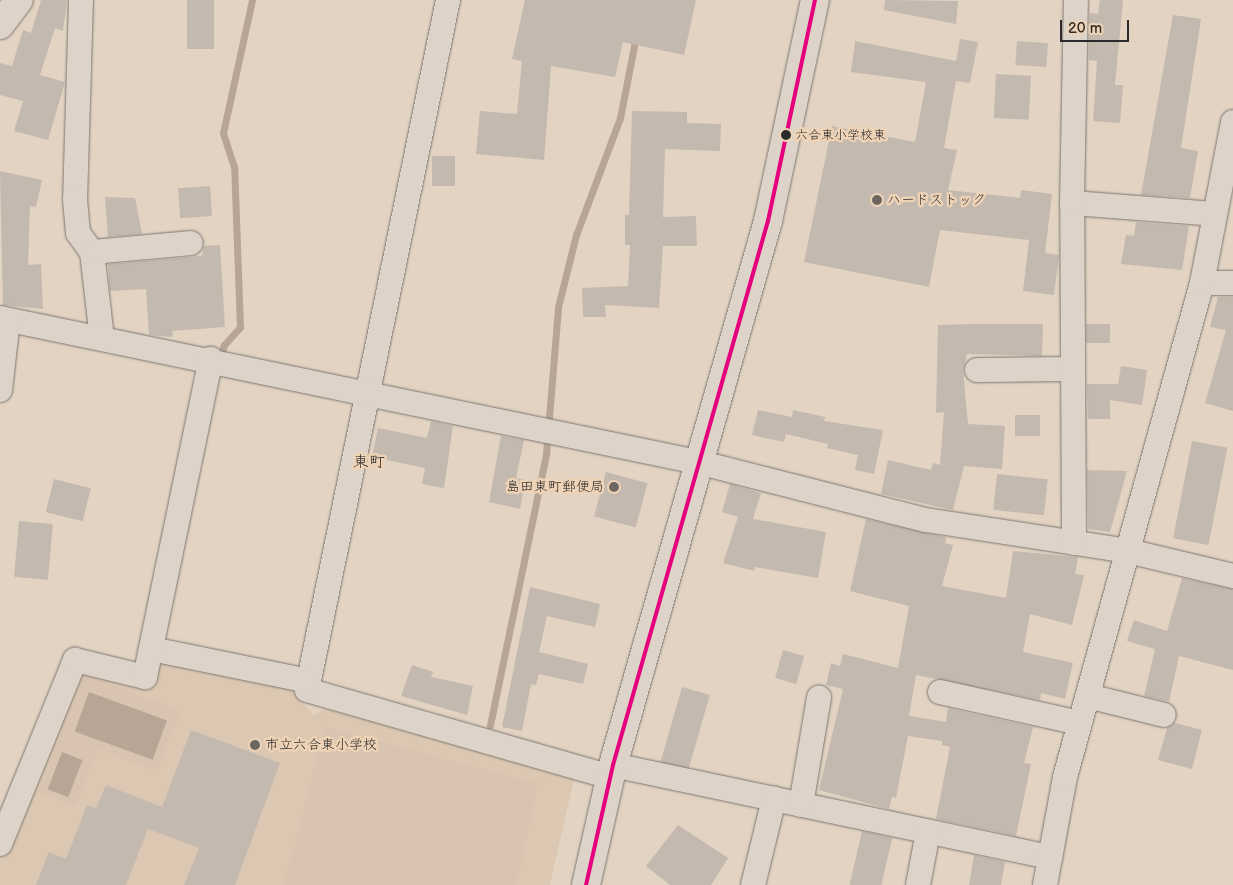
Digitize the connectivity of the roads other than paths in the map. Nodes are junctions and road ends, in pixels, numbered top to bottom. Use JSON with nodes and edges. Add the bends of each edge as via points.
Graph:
{"nodes":[{"id":1,"x":19,"y":0,"type":"edge"},
{"id":2,"x":81,"y":0,"type":"edge"},
{"id":3,"x":448,"y":0,"type":"edge"},
{"id":4,"x":816,"y":0,"type":"edge"},
{"id":5,"x":1076,"y":0,"type":"edge"},
{"id":6,"x":0,"y":25,"type":"edge"},
{"id":7,"x":1233,"y":122,"type":"edge"},
{"id":8,"x":1072,"y":203,"type":"junction"},
{"id":9,"x":1215,"y":214,"type":"junction"},
{"id":10,"x":191,"y":243,"type":"dead end"},
{"id":11,"x":92,"y":252,"type":"junction"},
{"id":12,"x":1233,"y":282,"type":"edge"},
{"id":13,"x":1202,"y":283,"type":"junction"},
{"id":14,"x":4,"y":319,"type":"edge"},
{"id":15,"x":102,"y":338,"type":"junction"},
{"id":16,"x":211,"y":359,"type":"junction"},
{"id":17,"x":1073,"y":369,"type":"junction"},
{"id":18,"x":977,"y":370,"type":"dead end"},
{"id":19,"x":0,"y":390,"type":"edge"},
{"id":20,"x":364,"y":396,"type":"junction"},
{"id":21,"x":702,"y":463,"type":"junction"},
{"id":22,"x":1074,"y":543,"type":"junction"},
{"id":23,"x":1128,"y":551,"type":"junction"},
{"id":24,"x":1233,"y":576,"type":"edge"},
{"id":25,"x":151,"y":649,"type":"junction"},
{"id":26,"x":308,"y":681,"type":"junction"},
{"id":27,"x":940,"y":692,"type":"dead end"},
{"id":28,"x":1088,"y":696,"type":"junction"},
{"id":29,"x":819,"y":698,"type":"dead end"},
{"id":30,"x":1164,"y":715,"type":"dead end"},
{"id":31,"x":1080,"y":722,"type":"junction"},
{"id":32,"x":612,"y":771,"type":"junction"},
{"id":33,"x":774,"y":799,"type":"junction"},
{"id":34,"x":801,"y":805,"type":"junction"},
{"id":35,"x":928,"y":832,"type":"junction"},
{"id":36,"x":0,"y":844,"type":"edge"},
{"id":37,"x":1050,"y":857,"type":"junction"},
{"id":38,"x":586,"y":885,"type":"edge"},
{"id":39,"x":753,"y":885,"type":"edge"},
{"id":40,"x":918,"y":885,"type":"edge"},
{"id":41,"x":1045,"y":885,"type":"edge"}],
"edges":[{"from":1,"to":6,"type":"street"},
{"from":2,"to":11,"type":"street","via":[[75,199],[78,233]]},
{"from":3,"to":20,"type":"street"},
{"from":4,"to":21,"type":"street","via":[[768,221]]},
{"from":5,"to":8,"type":"street"},
{"from":7,"to":9,"type":"street"},
{"from":8,"to":9,"type":"street"},
{"from":8,"to":17,"type":"street"},
{"from":9,"to":13,"type":"street"},
{"from":10,"to":11,"type":"street"},
{"from":11,"to":15,"type":"street"},
{"from":12,"to":13,"type":"street"},
{"from":13,"to":23,"type":"street"},
{"from":14,"to":15,"type":"street"},
{"from":14,"to":19,"type":"street"},
{"from":15,"to":16,"type":"street"},
{"from":16,"to":20,"type":"street"},
{"from":16,"to":25,"type":"street"},
{"from":17,"to":18,"type":"street"},
{"from":17,"to":22,"type":"street"},
{"from":20,"to":21,"type":"street"},
{"from":20,"to":26,"type":"street"},
{"from":21,"to":22,"type":"street","via":[[926,520]]},
{"from":21,"to":32,"type":"street"},
{"from":22,"to":23,"type":"street"},
{"from":23,"to":24,"type":"street"},
{"from":23,"to":28,"type":"street"},
{"from":25,"to":26,"type":"street"},
{"from":25,"to":36,"type":"street","via":[[145,677],[75,660]]},
{"from":26,"to":32,"type":"street","via":[[307,690]]},
{"from":27,"to":31,"type":"street"},
{"from":28,"to":30,"type":"street"},
{"from":28,"to":31,"type":"street"},
{"from":29,"to":34,"type":"street"},
{"from":31,"to":37,"type":"street"},
{"from":32,"to":33,"type":"street"},
{"from":32,"to":38,"type":"street"},
{"from":33,"to":34,"type":"street"},
{"from":33,"to":39,"type":"street"},
{"from":34,"to":35,"type":"street"},
{"from":35,"to":37,"type":"street"},
{"from":35,"to":40,"type":"street"},
{"from":37,"to":41,"type":"street"}]}
